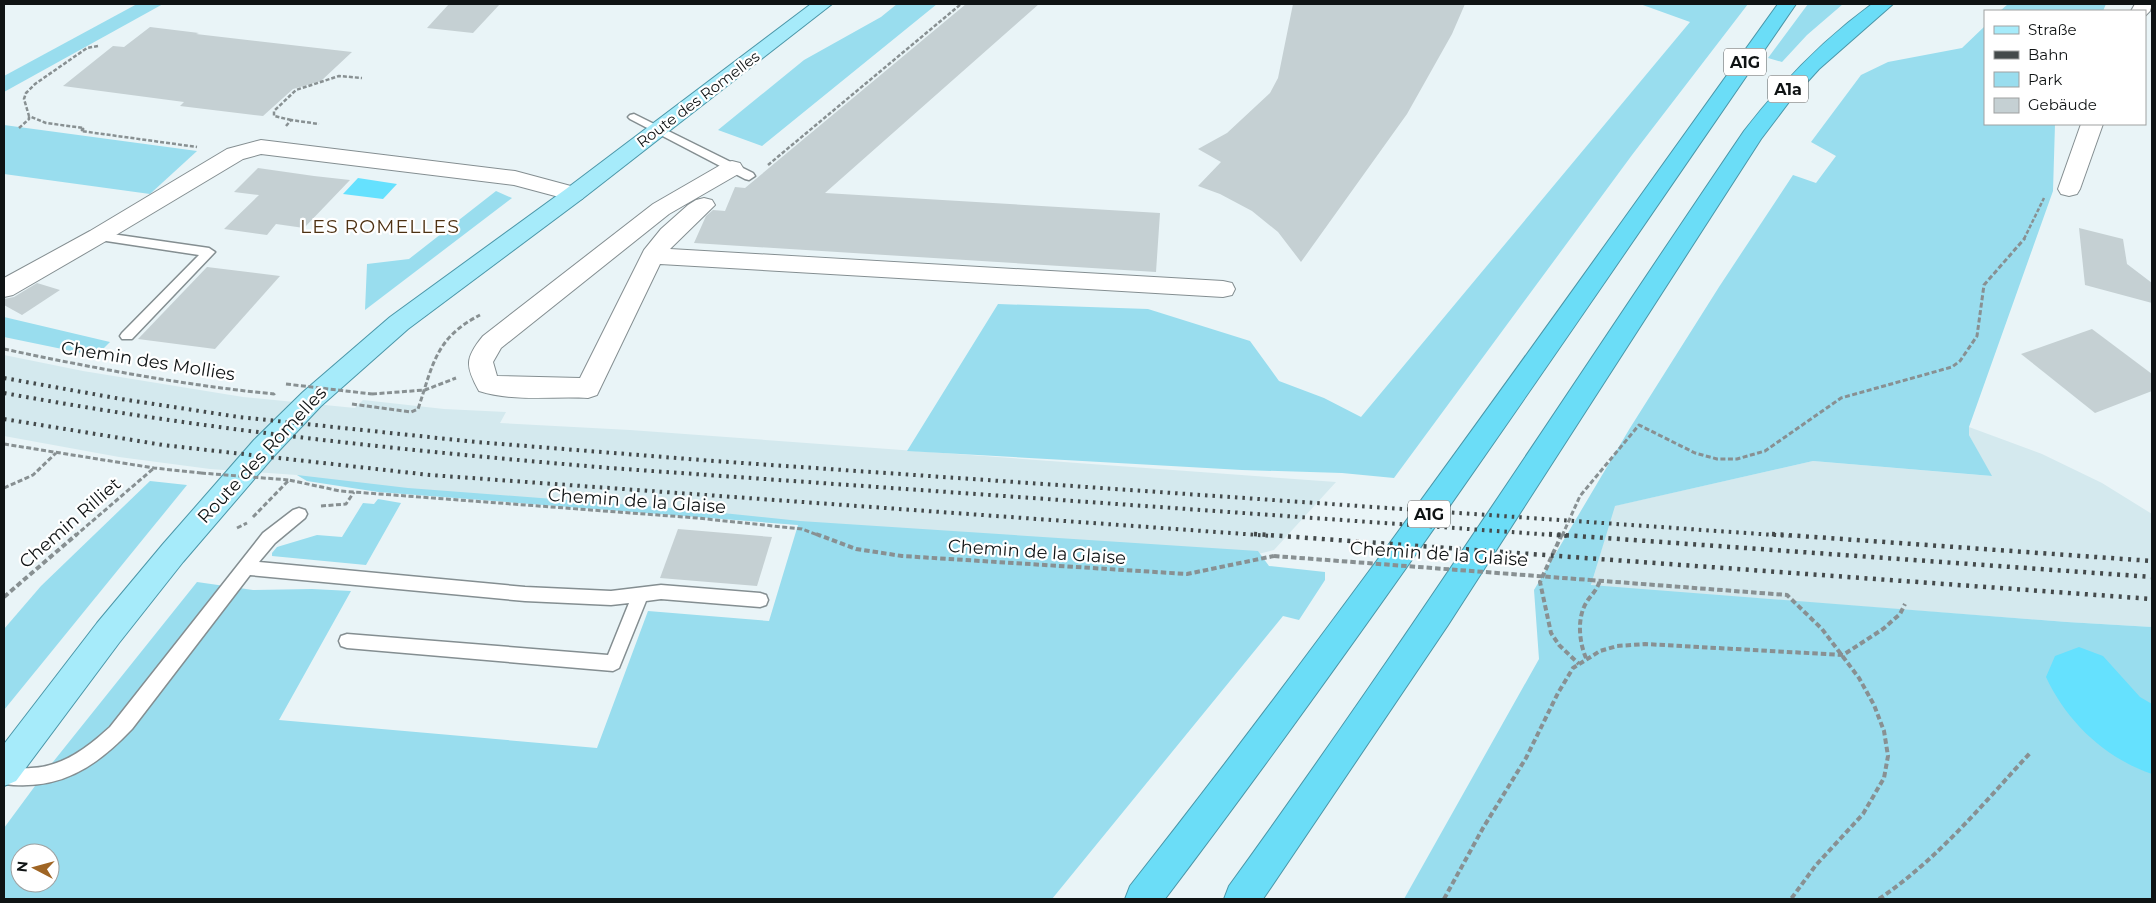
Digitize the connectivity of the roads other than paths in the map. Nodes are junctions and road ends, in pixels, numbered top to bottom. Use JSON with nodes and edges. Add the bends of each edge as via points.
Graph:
{"nodes":[{"id":1,"x":823,"y":4,"type":"edge"},
{"id":2,"x":1787,"y":4,"type":"edge"},
{"id":3,"x":1884,"y":4,"type":"edge"},
{"id":4,"x":634,"y":117,"type":"dead end"},
{"id":5,"x":2092,"y":125,"type":"edge"},
{"id":6,"x":659,"y":130,"type":"junction"},
{"id":7,"x":741,"y":172,"type":"joint"},
{"id":8,"x":2069,"y":189,"type":"road end"},
{"id":9,"x":574,"y":194,"type":"junction"},
{"id":10,"x":704,"y":206,"type":"dead end"},
{"id":11,"x":98,"y":236,"type":"junction"},
{"id":12,"x":652,"y":256,"type":"junction"},
{"id":13,"x":4,"y":289,"type":"edge"},
{"id":14,"x":1223,"y":289,"type":"dead end"},
{"id":15,"x":127,"y":336,"type":"dead end"},
{"id":16,"x":299,"y":514,"type":"dead end"},
{"id":17,"x":246,"y":568,"type":"junction"},
{"id":18,"x":640,"y":595,"type":"junction"},
{"id":19,"x":760,"y":600,"type":"dead end"},
{"id":20,"x":347,"y":641,"type":"dead end"},
{"id":21,"x":4,"y":770,"type":"edge"},
{"id":22,"x":4,"y":775,"type":"edge"},
{"id":23,"x":1143,"y":899,"type":"edge"},
{"id":24,"x":1242,"y":899,"type":"edge"}],
"edges":[{"from":1,"to":6,"type":"main road","name":"Route des Romelles"},
{"from":2,"to":23,"type":"highway","number":"A1G","via":[[1389,570]]},
{"from":3,"to":24,"type":"highway","number":"A1a","via":[[1829,47],[1800,75],[1752,136],[1454,593]]},
{"from":4,"to":6,"type":"lane"},
{"from":5,"to":8,"type":"street"},
{"from":6,"to":7,"type":"lane"},
{"from":6,"to":9,"type":"main road","name":"Route des Romelles"},
{"from":7,"to":12,"type":"street","via":[[661,209],[492,342],[480,356],[480,369],[488,384],[509,388],[588,388]]},
{"from":9,"to":11,"type":"street","via":[[515,178],[261,147],[235,154]]},
{"from":9,"to":21,"type":"main road","name":"Route des Romelles","via":[[399,324],[287,424],[173,553]]},
{"from":10,"to":12,"type":"street","via":[[665,238]]},
{"from":11,"to":13,"type":"street"},
{"from":11,"to":15,"type":"lane","via":[[209,252]]},
{"from":12,"to":14,"type":"street"},
{"from":16,"to":17,"type":"lane","via":[[273,533]]},
{"from":17,"to":18,"type":"lane","via":[[525,594],[611,598]]},
{"from":17,"to":22,"type":"lane","via":[[111,740],[61,770],[34,777]]},
{"from":18,"to":19,"type":"lane","via":[[661,592]]},
{"from":18,"to":20,"type":"lane","via":[[613,663]]}]}
